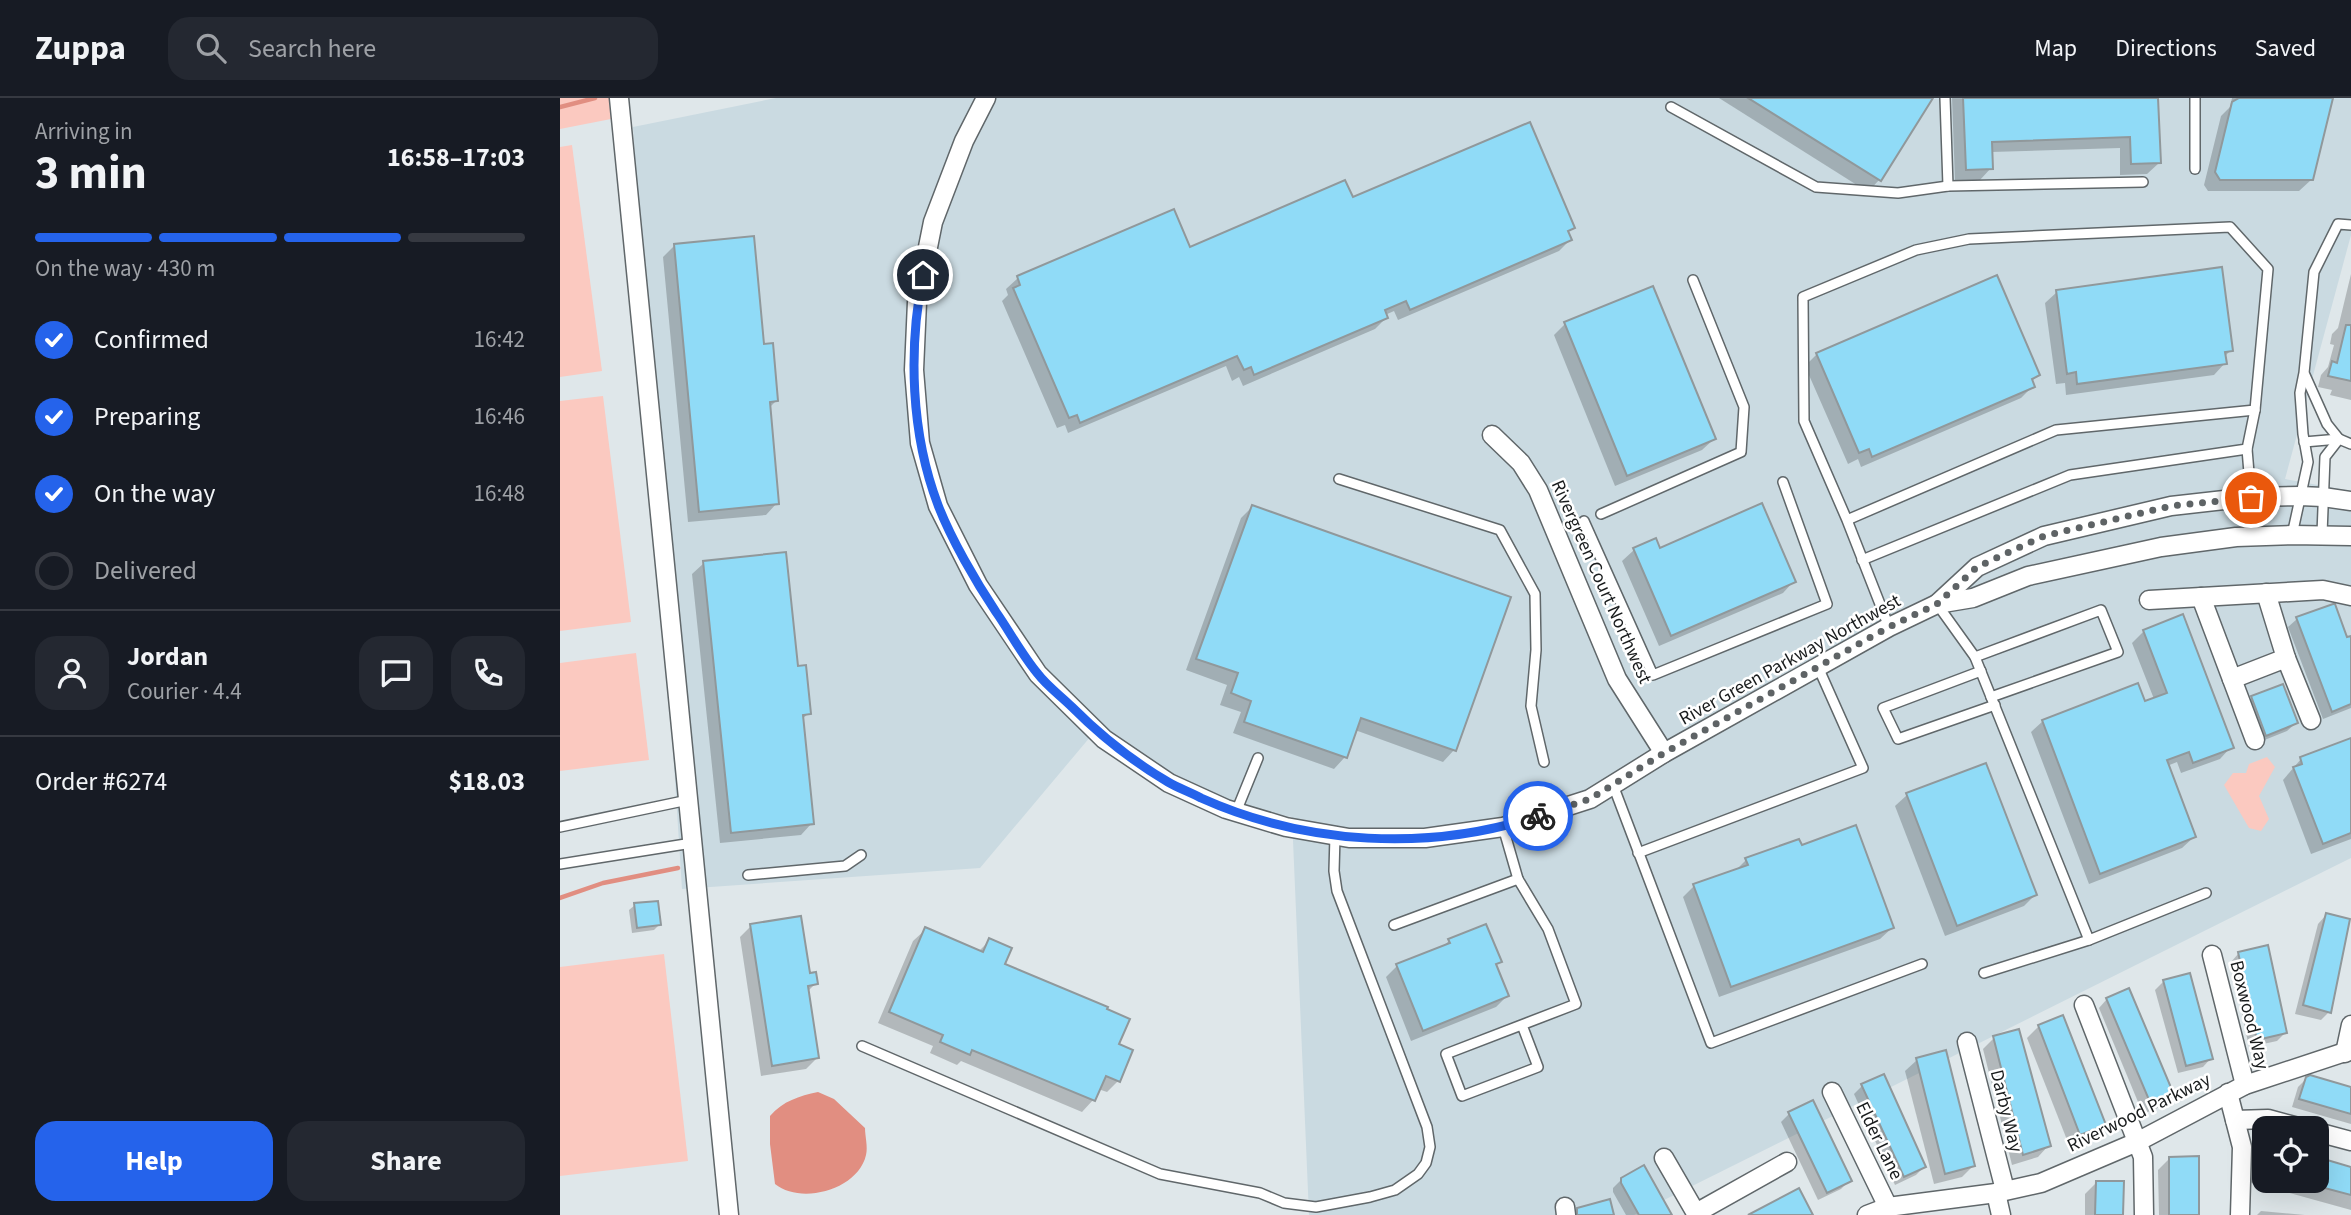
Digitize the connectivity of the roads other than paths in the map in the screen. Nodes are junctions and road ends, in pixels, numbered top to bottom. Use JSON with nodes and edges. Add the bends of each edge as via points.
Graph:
{"nodes":[{"id":1,"x":619,"y":98,"type":"edge"},
{"id":2,"x":972,"y":98,"type":"edge"},
{"id":3,"x":986,"y":98,"type":"edge"},
{"id":4,"x":1945,"y":98,"type":"edge"},
{"id":5,"x":2196,"y":98,"type":"edge"},
{"id":6,"x":1671,"y":107,"type":"dead end"},
{"id":7,"x":964,"y":142,"type":"junction"},
{"id":8,"x":2195,"y":169,"type":"dead end"},
{"id":9,"x":2143,"y":182,"type":"dead end"},
{"id":10,"x":1948,"y":186,"type":"junction"},
{"id":11,"x":2351,"y":225,"type":"edge"},
{"id":12,"x":1693,"y":280,"type":"dead end"},
{"id":13,"x":2304,"y":373,"type":"junction"},
{"id":14,"x":2255,"y":410,"type":"junction"},
{"id":15,"x":1492,"y":435,"type":"dead end"},
{"id":16,"x":2339,"y":439,"type":"junction"},
{"id":17,"x":2304,"y":442,"type":"junction"},
{"id":18,"x":2351,"y":444,"type":"edge"},
{"id":19,"x":2247,"y":449,"type":"junction"},
{"id":20,"x":1339,"y":479,"type":"dead end"},
{"id":21,"x":1783,"y":482,"type":"dead end"},
{"id":22,"x":2300,"y":496,"type":"junction"},
{"id":23,"x":2323,"y":496,"type":"junction"},
{"id":24,"x":2251,"y":498,"type":"junction"},
{"id":25,"x":2351,"y":501,"type":"edge"},
{"id":26,"x":1601,"y":514,"type":"dead end"},
{"id":27,"x":1847,"y":520,"type":"junction"},
{"id":28,"x":1584,"y":521,"type":"dead end"},
{"id":29,"x":2322,"y":534,"type":"junction"},
{"id":30,"x":2292,"y":535,"type":"junction"},
{"id":31,"x":2351,"y":536,"type":"edge"},
{"id":32,"x":1862,"y":560,"type":"junction"},
{"id":33,"x":2266,"y":593,"type":"junction"},
{"id":34,"x":2351,"y":596,"type":"edge"},
{"id":35,"x":2201,"y":597,"type":"junction"},
{"id":36,"x":2149,"y":600,"type":"dead end"},
{"id":37,"x":1937,"y":604,"type":"junction"},
{"id":38,"x":1889,"y":627,"type":"junction"},
{"id":39,"x":1975,"y":657,"type":"junction"},
{"id":40,"x":2286,"y":658,"type":"junction"},
{"id":41,"x":1818,"y":667,"type":"junction"},
{"id":42,"x":1981,"y":671,"type":"junction"},
{"id":43,"x":2232,"y":680,"type":"junction"},
{"id":44,"x":1993,"y":701,"type":"junction"},
{"id":45,"x":2311,"y":720,"type":"dead end"},
{"id":46,"x":2255,"y":740,"type":"dead end"},
{"id":47,"x":1664,"y":753,"type":"junction"},
{"id":48,"x":1258,"y":758,"type":"dead end"},
{"id":49,"x":1544,"y":762,"type":"dead end"},
{"id":50,"x":1612,"y":785,"type":"junction"},
{"id":51,"x":688,"y":800,"type":"junction"},
{"id":52,"x":1236,"y":812,"type":"junction"},
{"id":53,"x":560,"y":827,"type":"edge"},
{"id":54,"x":1503,"y":827,"type":"junction"},
{"id":55,"x":1335,"y":836,"type":"junction"},
{"id":56,"x":692,"y":844,"type":"junction"},
{"id":57,"x":1638,"y":853,"type":"junction"},
{"id":58,"x":861,"y":855,"type":"dead end"},
{"id":59,"x":560,"y":864,"type":"edge"},
{"id":60,"x":748,"y":875,"type":"dead end"},
{"id":61,"x":1518,"y":879,"type":"junction"},
{"id":62,"x":2206,"y":893,"type":"dead end"},
{"id":63,"x":1394,"y":925,"type":"dead end"},
{"id":64,"x":2089,"y":940,"type":"junction"},
{"id":65,"x":2212,"y":955,"type":"dead end"},
{"id":66,"x":1922,"y":964,"type":"dead end"},
{"id":67,"x":1984,"y":973,"type":"dead end"},
{"id":68,"x":2084,"y":1005,"type":"dead end"},
{"id":69,"x":1522,"y":1025,"type":"junction"},
{"id":70,"x":2351,"y":1025,"type":"edge"},
{"id":71,"x":1967,"y":1042,"type":"dead end"},
{"id":72,"x":862,"y":1046,"type":"dead end"},
{"id":73,"x":2349,"y":1054,"type":"edge"},
{"id":74,"x":2245,"y":1085,"type":"junction"},
{"id":75,"x":1832,"y":1092,"type":"dead end"},
{"id":76,"x":2228,"y":1093,"type":"junction"},
{"id":77,"x":2252,"y":1119,"type":"edge"},
{"id":78,"x":2235,"y":1120,"type":"junction"},
{"id":79,"x":2329,"y":1135,"type":"edge"},
{"id":80,"x":2351,"y":1141,"type":"edge"},
{"id":81,"x":2137,"y":1142,"type":"junction"},
{"id":82,"x":1664,"y":1158,"type":"dead end"},
{"id":83,"x":1787,"y":1162,"type":"dead end"},
{"id":84,"x":2000,"y":1191,"type":"junction"},
{"id":85,"x":1888,"y":1207,"type":"junction"},
{"id":86,"x":1696,"y":1214,"type":"edge"},
{"id":87,"x":729,"y":1215,"type":"edge"},
{"id":88,"x":1867,"y":1215,"type":"edge"},
{"id":89,"x":2001,"y":1215,"type":"edge"},
{"id":90,"x":2144,"y":1215,"type":"edge"},
{"id":91,"x":2239,"y":1215,"type":"edge"}],
"edges":[{"from":1,"to":51,"type":"street"},
{"from":2,"to":7,"type":"street"},
{"from":3,"to":7,"type":"street"},
{"from":4,"to":10,"type":"lane"},
{"from":5,"to":8,"type":"lane"},
{"from":6,"to":10,"type":"lane","via":[[1816,187],[1898,193]]},
{"from":7,"to":52,"type":"street","name":"River Green Parkway Northwest","via":[[933,222],[917,302],[914,370],[920,443],[938,506],[978,585],[1038,674],[1109,742],[1169,783]]},
{"from":9,"to":10,"type":"lane"},
{"from":11,"to":13,"type":"lane","via":[[2337,224],[2314,272]]},
{"from":12,"to":26,"type":"lane","via":[[1744,407],[1741,452]]},
{"from":13,"to":16,"type":"lane","via":[[2327,424]]},
{"from":13,"to":17,"type":"lane","via":[[2300,393]]},
{"from":14,"to":19,"type":"lane"},
{"from":14,"to":27,"type":"lane","via":[[2056,430]]},
{"from":14,"to":27,"type":"lane","via":[[2268,270],[2230,227],[1969,239],[1916,250],[1802,297],[1804,421]]},
{"from":15,"to":47,"type":"street","name":"Rivergreen Court Northwest","via":[[1521,463],[1538,490],[1617,679]]},
{"from":16,"to":17,"type":"lane"},
{"from":16,"to":18,"type":"lane"},
{"from":16,"to":23,"type":"lane","via":[[2325,457]]},
{"from":17,"to":22,"type":"lane","via":[[2308,462]]},
{"from":19,"to":24,"type":"lane"},
{"from":19,"to":32,"type":"lane","via":[[2070,475]]},
{"from":20,"to":49,"type":"lane","via":[[1500,530],[1535,594],[1531,706]]},
{"from":21,"to":28,"type":"lane","via":[[1827,604],[1653,676]]},
{"from":22,"to":23,"type":"street","name":"River Green Parkway Northwest"},
{"from":22,"to":24,"type":"street","name":"River Green Parkway Northwest"},
{"from":22,"to":30,"type":"lane"},
{"from":23,"to":25,"type":"street","name":"River Green Parkway Northwest"},
{"from":23,"to":29,"type":"lane"},
{"from":24,"to":37,"type":"street","name":"River Green Parkway Northwest","via":[[2171,506],[2044,536],[1977,567]]},
{"from":27,"to":32,"type":"lane"},
{"from":29,"to":30,"type":"street","name":"River Green Parkway Northwest"},
{"from":29,"to":31,"type":"street","name":"River Green Parkway Northwest"},
{"from":30,"to":37,"type":"street","name":"River Green Parkway Northwest","via":[[2161,547],[2028,576],[1973,598]]},
{"from":32,"to":38,"type":"lane"},
{"from":33,"to":34,"type":"street","via":[[2323,590]]},
{"from":33,"to":35,"type":"street"},
{"from":33,"to":40,"type":"street"},
{"from":35,"to":36,"type":"street"},
{"from":35,"to":43,"type":"street"},
{"from":37,"to":38,"type":"street","name":"River Green Parkway Northwest"},
{"from":37,"to":39,"type":"lane"},
{"from":38,"to":41,"type":"street","name":"River Green Parkway Northwest"},
{"from":39,"to":42,"type":"lane"},
{"from":39,"to":44,"type":"lane","via":[[2101,610],[2118,652]]},
{"from":40,"to":43,"type":"street"},
{"from":40,"to":45,"type":"street"},
{"from":41,"to":47,"type":"street","name":"River Green Parkway Northwest"},
{"from":41,"to":57,"type":"lane","via":[[1863,768]]},
{"from":42,"to":44,"type":"lane"},
{"from":42,"to":44,"type":"lane","via":[[1883,708],[1898,739]]},
{"from":43,"to":46,"type":"street"},
{"from":44,"to":64,"type":"lane"},
{"from":47,"to":50,"type":"street","name":"River Green Parkway Northwest"},
{"from":48,"to":52,"type":"lane"},
{"from":50,"to":54,"type":"street","name":"River Green Parkway Northwest","via":[[1590,799]]},
{"from":50,"to":57,"type":"lane"},
{"from":51,"to":53,"type":"lane"},
{"from":51,"to":56,"type":"street"},
{"from":52,"to":55,"type":"street","name":"River Green Parkway Northwest"},
{"from":54,"to":55,"type":"street","name":"River Green Parkway Northwest","via":[[1425,838]]},
{"from":54,"to":61,"type":"lane"},
{"from":55,"to":72,"type":"lane","via":[[1337,891],[1427,1127],[1430,1147],[1426,1163],[1395,1190],[1316,1207],[1160,1174]]},
{"from":56,"to":59,"type":"lane"},
{"from":56,"to":87,"type":"street"},
{"from":57,"to":66,"type":"lane","via":[[1711,1043]]},
{"from":58,"to":60,"type":"lane","via":[[845,866]]},
{"from":61,"to":63,"type":"lane"},
{"from":61,"to":69,"type":"lane","via":[[1548,929],[1576,1004]]},
{"from":62,"to":64,"type":"lane"},
{"from":64,"to":67,"type":"lane"},
{"from":65,"to":74,"type":"street","name":"Boxwood Way"},
{"from":68,"to":81,"type":"street"},
{"from":69,"to":69,"type":"lane","via":[[1446,1054],[1462,1096],[1538,1067]]},
{"from":70,"to":73,"type":"street"},
{"from":71,"to":84,"type":"street","name":"Darby Way"},
{"from":73,"to":74,"type":"street","name":"Riverwood Parkway"},
{"from":74,"to":76,"type":"street","name":"Riverwood Parkway"},
{"from":75,"to":85,"type":"street","name":"Elder Lane"},
{"from":76,"to":78,"type":"street"},
{"from":76,"to":81,"type":"street","name":"Riverwood Parkway"},
{"from":77,"to":78,"type":"street"},
{"from":78,"to":91,"type":"street","via":[[2242,1147]]},
{"from":79,"to":80,"type":"street"},
{"from":81,"to":84,"type":"street","name":"Riverwood Parkway","via":[[2041,1183]]},
{"from":81,"to":90,"type":"street","via":[[2143,1157]]},
{"from":82,"to":86,"type":"street"},
{"from":83,"to":86,"type":"street"},
{"from":84,"to":85,"type":"street","name":"Riverwood Parkway"},
{"from":84,"to":89,"type":"street","name":"Darby Way"},
{"from":85,"to":88,"type":"street","name":"Riverwood Parkway"}]}
